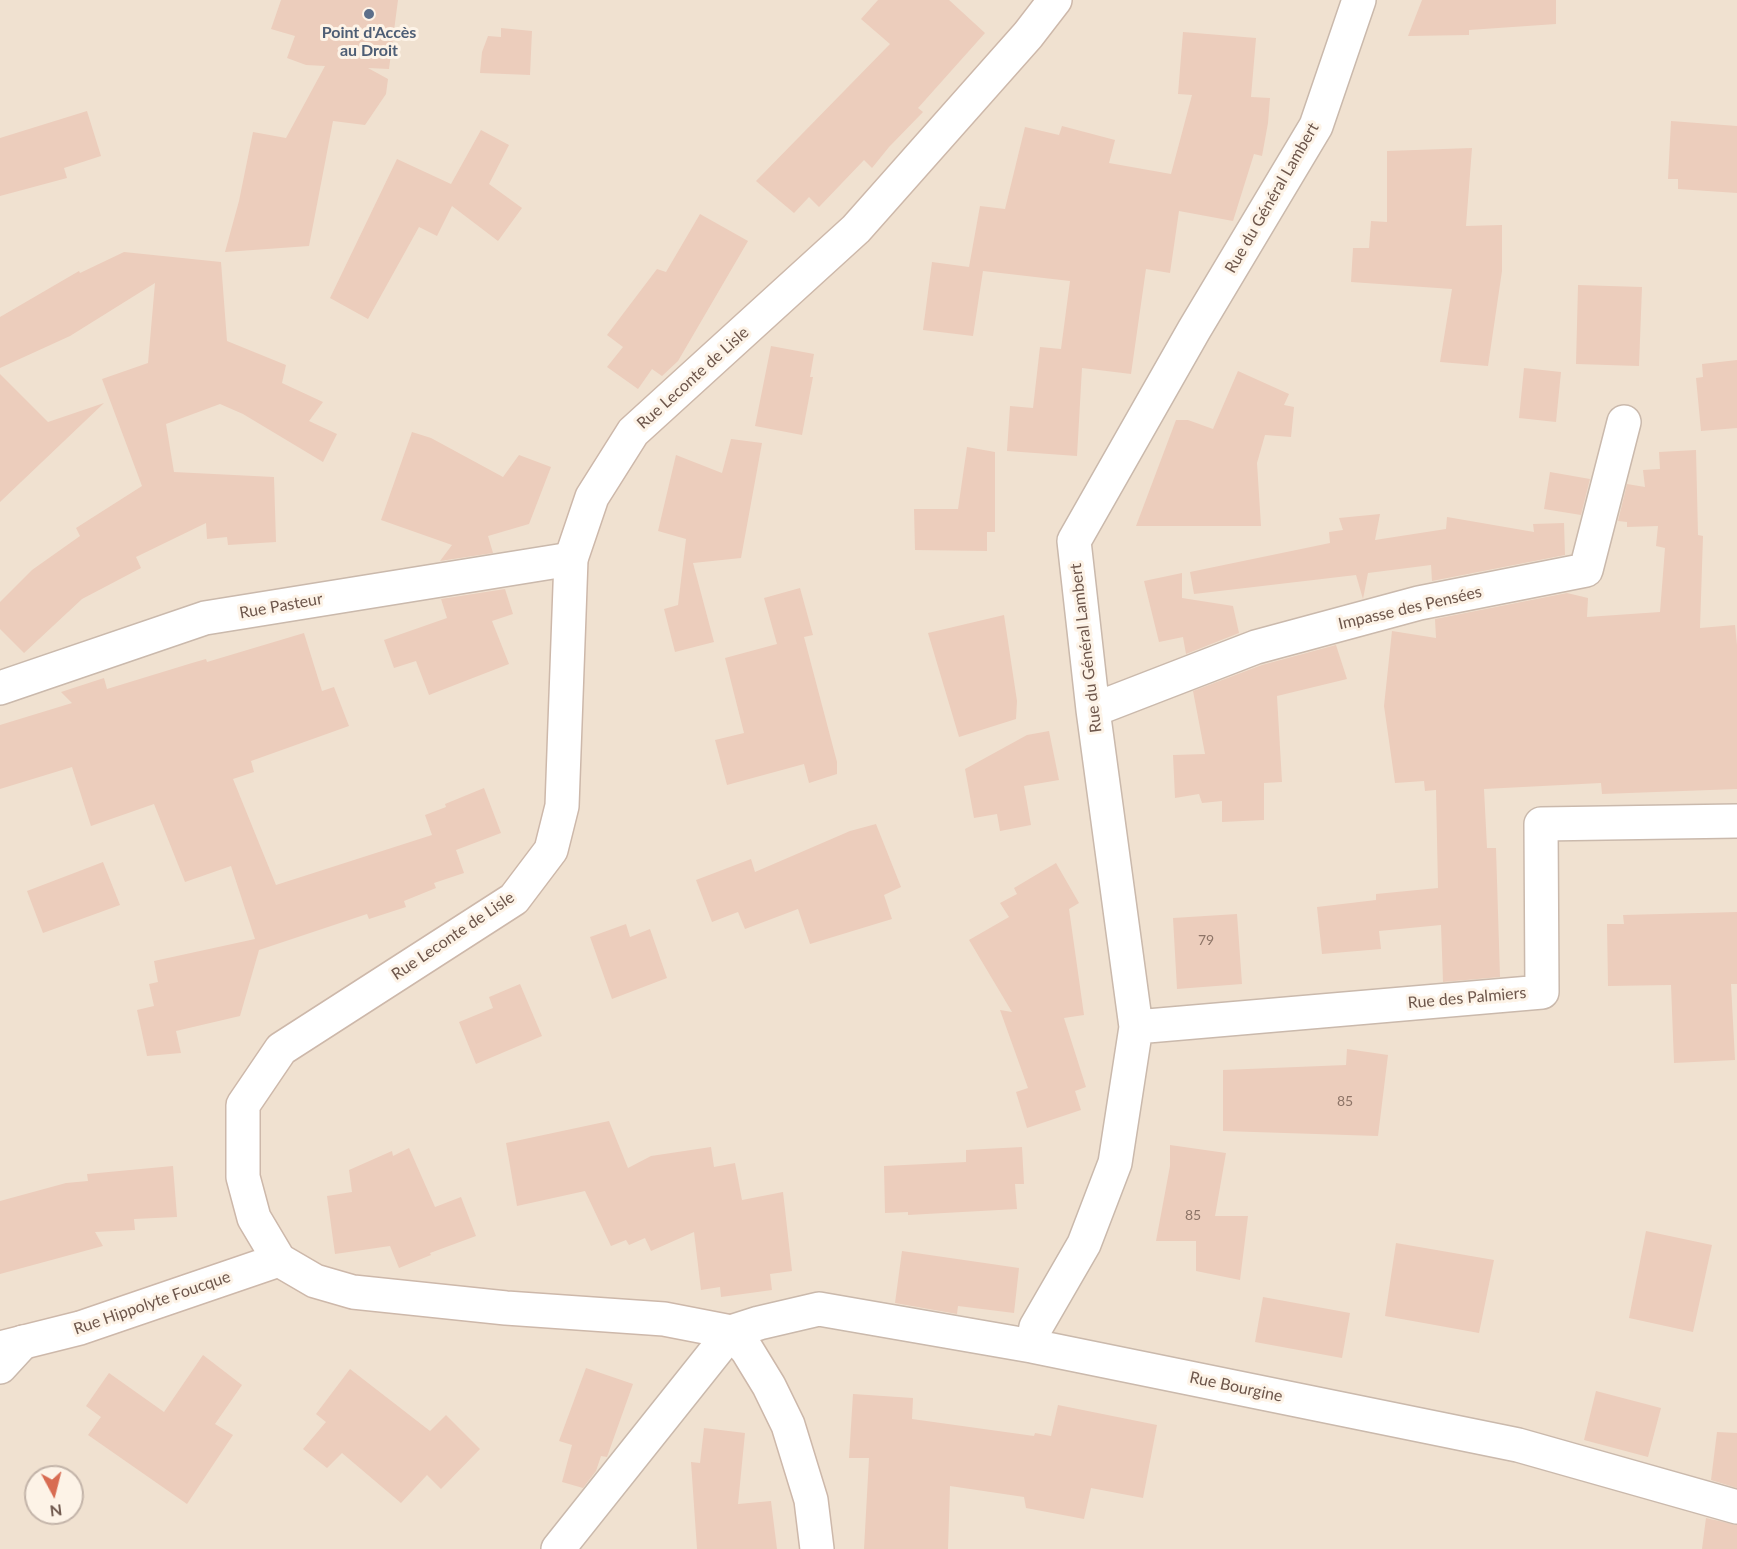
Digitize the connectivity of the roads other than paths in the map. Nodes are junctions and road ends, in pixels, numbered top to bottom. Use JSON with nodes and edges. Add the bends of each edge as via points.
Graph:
{"nodes":[{"id":1,"x":1055,"y":0,"type":"edge"},
{"id":2,"x":1359,"y":0,"type":"edge"},
{"id":3,"x":1624,"y":422,"type":"dead end"},
{"id":4,"x":571,"y":559,"type":"junction"},
{"id":5,"x":0,"y":688,"type":"edge"},
{"id":6,"x":1093,"y":710,"type":"junction"},
{"id":7,"x":1737,"y":821,"type":"edge"},
{"id":8,"x":1136,"y":1027,"type":"junction"},
{"id":9,"x":279,"y":1260,"type":"junction"},
{"id":10,"x":731,"y":1332,"type":"junction"},
{"id":11,"x":12,"y":1345,"type":"edge"},
{"id":12,"x":1032,"y":1346,"type":"junction"},
{"id":13,"x":0,"y":1367,"type":"edge"},
{"id":14,"x":1737,"y":1507,"type":"edge"},
{"id":15,"x":558,"y":1549,"type":"edge"},
{"id":16,"x":817,"y":1549,"type":"edge"}],
"edges":[{"from":1,"to":4,"type":"street","name":"Rue Leconte de Lisle","via":[[1029,35],[856,229],[633,432],[592,497]]},
{"from":2,"to":6,"type":"street","name":"Rue du Général Lambert","via":[[1316,126],[1074,541]]},
{"from":3,"to":6,"type":"street","name":"Impasse des Pensées","via":[[1586,570],[1419,603],[1256,647]]},
{"from":4,"to":5,"type":"street","name":"Rue Pasteur","via":[[205,618]]},
{"from":4,"to":9,"type":"street","name":"Rue Leconte de Lisle","via":[[562,806],[551,850],[514,899],[281,1049],[243,1105],[243,1177],[254,1218]]},
{"from":6,"to":8,"type":"street","name":"Rue du Général Lambert"},
{"from":7,"to":8,"type":"street","name":"Rue des Palmiers","via":[[1541,824],[1542,992]]},
{"from":8,"to":12,"type":"street","name":"Rue du Général Lambert","via":[[1115,1163],[1084,1244],[1036,1327]]},
{"from":9,"to":10,"type":"street","name":"Rue Leconte de Lisle","via":[[315,1281],[353,1292],[664,1319]]},
{"from":9,"to":11,"type":"street","name":"Rue Hippolyte Foucque","via":[[80,1328]]},
{"from":10,"to":12,"type":"street","name":"Rue Bourgine","via":[[819,1309]]},
{"from":10,"to":15,"type":"street"},
{"from":10,"to":16,"type":"street","via":[[747,1350],[788,1425],[811,1500]]},
{"from":11,"to":13,"type":"street","name":"Rue Hippolyte Foucque"},
{"from":12,"to":14,"type":"street","name":"Rue Bourgine","via":[[1518,1445]]}]}
